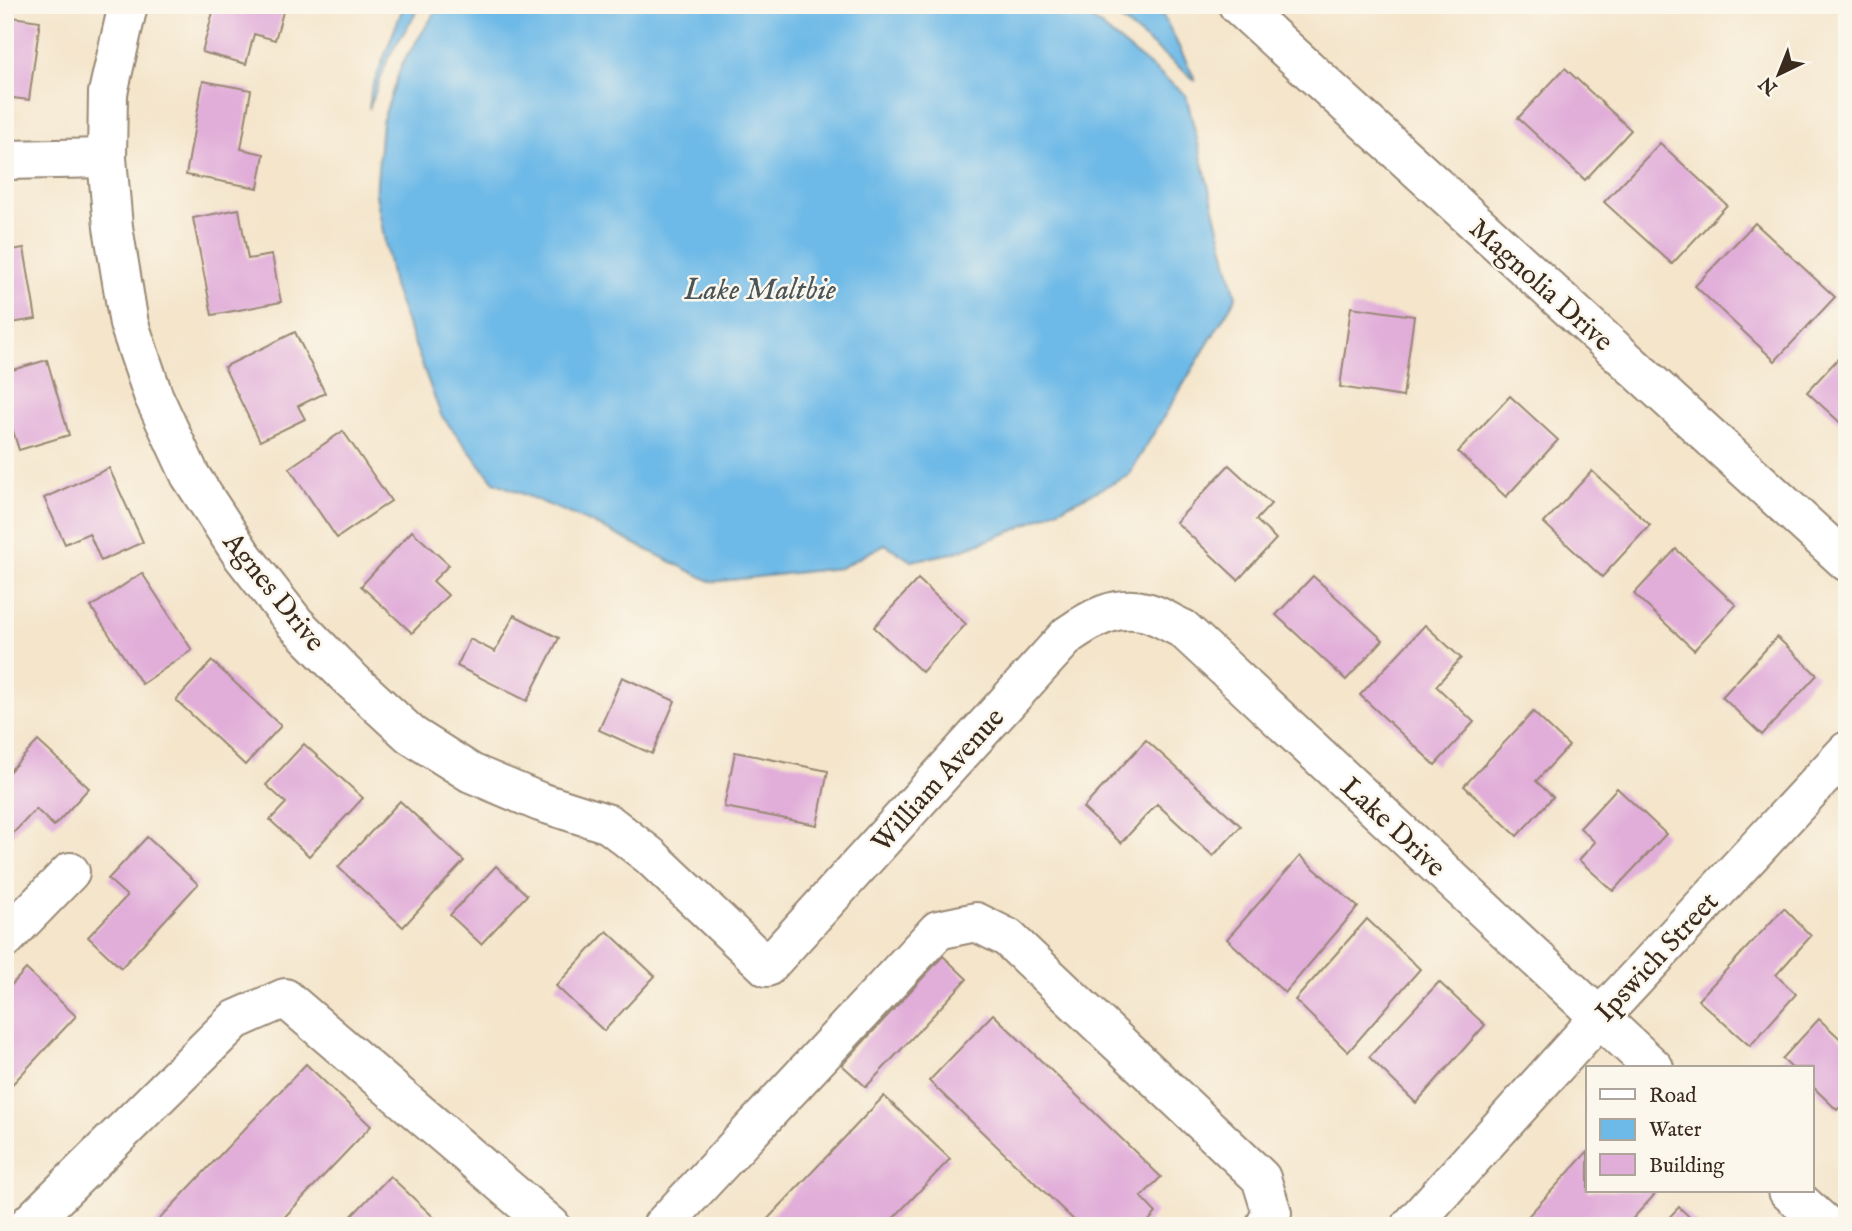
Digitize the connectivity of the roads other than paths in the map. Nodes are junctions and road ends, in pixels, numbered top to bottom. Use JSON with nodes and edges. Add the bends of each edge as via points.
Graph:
{"nodes":[{"id":1,"x":128,"y":5,"type":"edge"},
{"id":2,"x":1238,"y":5,"type":"edge"},
{"id":3,"x":107,"y":158,"type":"junction"},
{"id":4,"x":5,"y":160,"type":"edge"},
{"id":5,"x":1847,"y":562,"type":"edge"},
{"id":6,"x":1121,"y":610,"type":"joint"},
{"id":7,"x":1847,"y":751,"type":"edge"},
{"id":8,"x":70,"y":872,"type":"dead end"},
{"id":9,"x":5,"y":939,"type":"edge"},
{"id":10,"x":767,"y":967,"type":"joint"},
{"id":11,"x":1599,"y":1018,"type":"junction"},
{"id":12,"x":1652,"y":1066,"type":"edge"},
{"id":13,"x":1789,"y":1192,"type":"edge"},
{"id":14,"x":27,"y":1226,"type":"edge"},
{"id":15,"x":551,"y":1226,"type":"edge"},
{"id":16,"x":662,"y":1226,"type":"edge"},
{"id":17,"x":1265,"y":1226,"type":"edge"},
{"id":18,"x":1411,"y":1226,"type":"edge"},
{"id":19,"x":1826,"y":1226,"type":"edge"}],
"edges":[{"from":1,"to":3,"type":"street","name":"Agnes Drive","via":[[108,93]]},
{"from":2,"to":5,"type":"street","name":"Magnolia Drive"},
{"from":3,"to":4,"type":"street"},
{"from":3,"to":10,"type":"street","name":"Agnes Drive","via":[[129,324],[153,395],[190,475],[242,555],[295,624],[411,734],[471,773],[609,824],[650,856]]},
{"from":6,"to":10,"type":"street","name":"William Avenue","via":[[1093,618],[1068,635]]},
{"from":6,"to":11,"type":"street","name":"Lake Drive","via":[[1146,612],[1183,629]]},
{"from":7,"to":11,"type":"street","name":"Ipswich Street"},
{"from":8,"to":9,"type":"street"},
{"from":11,"to":12,"type":"street","name":"Lake Drive"},
{"from":11,"to":18,"type":"street","name":"Ipswich Street"},
{"from":13,"to":19,"type":"street"},
{"from":14,"to":15,"type":"street","via":[[235,1020],[285,998]]},
{"from":16,"to":17,"type":"street","via":[[938,930],[976,922],[1008,938],[1261,1178],[1272,1213]]}]}
